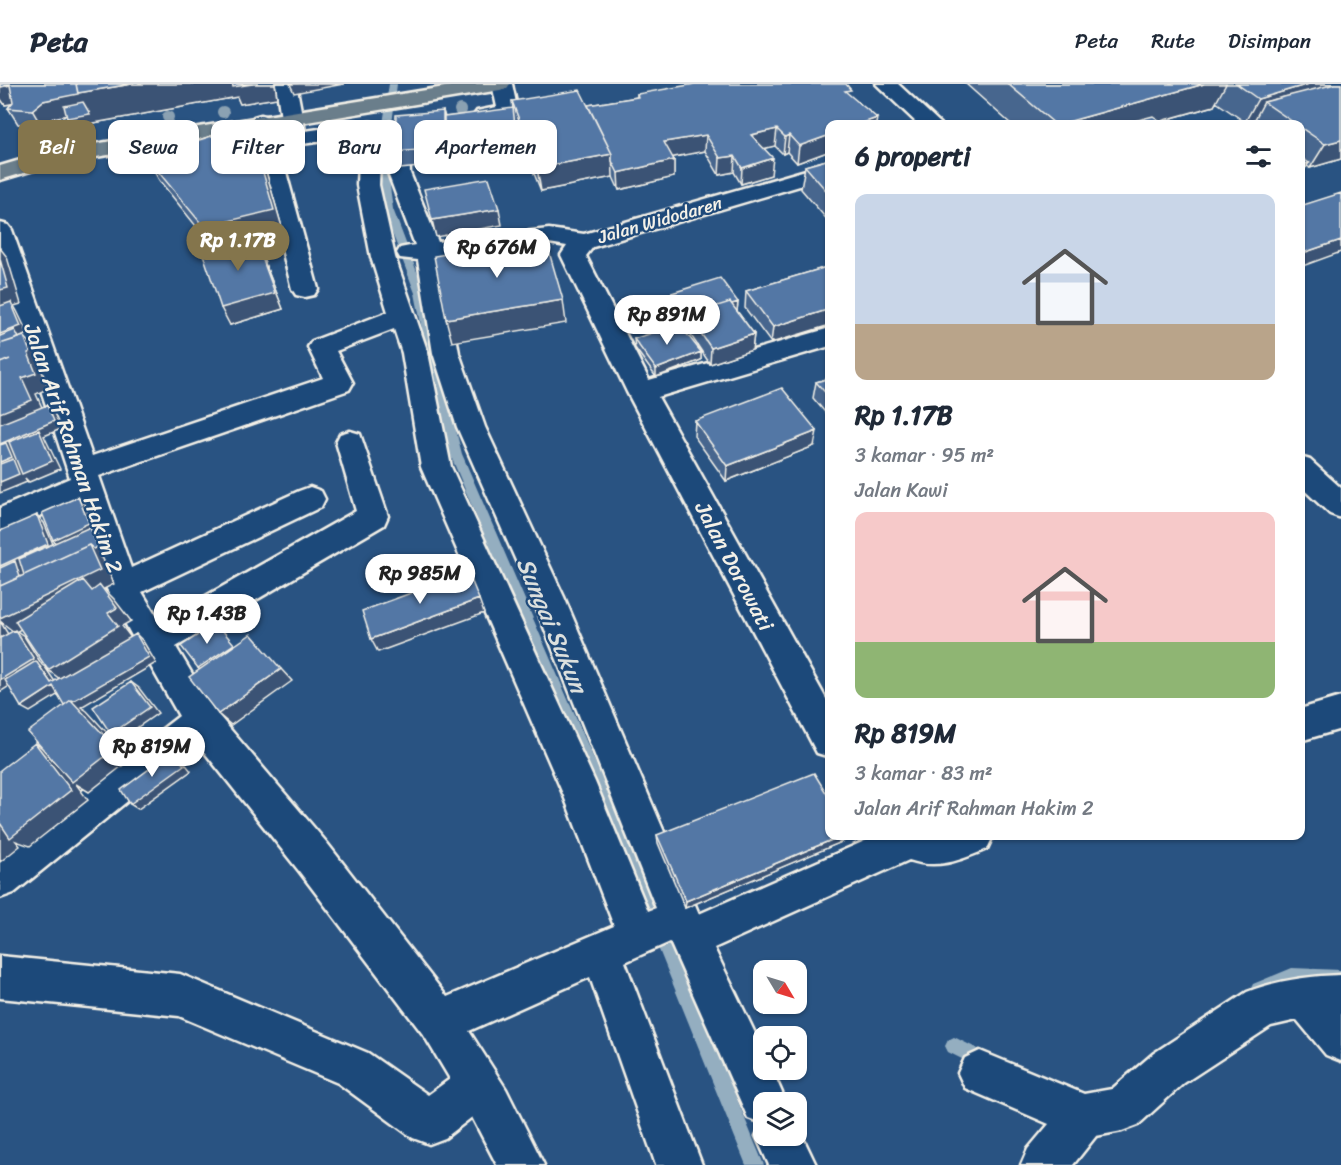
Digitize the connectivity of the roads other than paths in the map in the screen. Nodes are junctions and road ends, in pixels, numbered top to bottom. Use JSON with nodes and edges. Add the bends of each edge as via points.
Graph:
{"nodes":[{"id":1,"x":286,"y":84,"type":"edge"},
{"id":2,"x":501,"y":84,"type":"edge"},
{"id":3,"x":886,"y":84,"type":"edge"},
{"id":4,"x":484,"y":115,"type":"edge"},
{"id":5,"x":293,"y":116,"type":"junction"},
{"id":6,"x":267,"y":120,"type":"edge"},
{"id":7,"x":926,"y":120,"type":"edge"},
{"id":8,"x":211,"y":130,"type":"edge"},
{"id":9,"x":825,"y":171,"type":"edge"},
{"id":10,"x":0,"y":173,"type":"edge"},
{"id":11,"x":275,"y":174,"type":"edge"},
{"id":12,"x":399,"y":174,"type":"edge"},
{"id":13,"x":0,"y":230,"type":"edge"},
{"id":14,"x":585,"y":242,"type":"junction"},
{"id":15,"x":429,"y":250,"type":"junction"},
{"id":16,"x":383,"y":257,"type":"junction"},
{"id":17,"x":305,"y":289,"type":"dead end"},
{"id":18,"x":403,"y":316,"type":"junction"},
{"id":19,"x":825,"y":338,"type":"edge"},
{"id":20,"x":640,"y":392,"type":"junction"},
{"id":21,"x":351,"y":442,"type":"dead end"},
{"id":22,"x":1305,"y":473,"type":"edge"},
{"id":23,"x":83,"y":478,"type":"junction"},
{"id":24,"x":310,"y":499,"type":"dead end"},
{"id":25,"x":1341,"y":506,"type":"edge"},
{"id":26,"x":0,"y":521,"type":"edge"},
{"id":27,"x":122,"y":587,"type":"junction"},
{"id":28,"x":153,"y":643,"type":"junction"},
{"id":29,"x":1341,"y":713,"type":"edge"},
{"id":30,"x":201,"y":720,"type":"junction"},
{"id":31,"x":1305,"y":724,"type":"edge"},
{"id":32,"x":825,"y":732,"type":"edge"},
{"id":33,"x":897,"y":840,"type":"edge"},
{"id":34,"x":908,"y":840,"type":"edge"},
{"id":35,"x":964,"y":840,"type":"edge"},
{"id":36,"x":0,"y":879,"type":"edge"},
{"id":37,"x":684,"y":929,"type":"junction"},
{"id":38,"x":620,"y":943,"type":"junction"},
{"id":39,"x":0,"y":977,"type":"edge"},
{"id":40,"x":1323,"y":996,"type":"edge"},
{"id":41,"x":440,"y":1022,"type":"junction"},
{"id":42,"x":1341,"y":1040,"type":"edge"},
{"id":43,"x":980,"y":1073,"type":"dead end"},
{"id":44,"x":477,"y":1085,"type":"junction"},
{"id":45,"x":759,"y":1092,"type":"edge"},
{"id":46,"x":1084,"y":1116,"type":"junction"},
{"id":47,"x":784,"y":1146,"type":"edge"},
{"id":48,"x":521,"y":1165,"type":"edge"},
{"id":49,"x":679,"y":1165,"type":"edge"},
{"id":50,"x":793,"y":1165,"type":"edge"},
{"id":51,"x":1044,"y":1165,"type":"edge"}],
"edges":[{"from":1,"to":5,"type":"street"},
{"from":2,"to":4,"type":"street","via":[[508,112]]},
{"from":2,"to":5,"type":"main road"},
{"from":3,"to":7,"type":"street"},
{"from":5,"to":6,"type":"main road"},
{"from":5,"to":16,"type":"street","via":[[296,140],[370,128],[368,185]]},
{"from":8,"to":10,"type":"main road","via":[[51,158]]},
{"from":9,"to":14,"type":"street","name":"Jalan Widodaren"},
{"from":11,"to":17,"type":"street"},
{"from":12,"to":15,"type":"street"},
{"from":13,"to":23,"type":"street","name":"Jalan Arif Rahman Hakim 2"},
{"from":14,"to":15,"type":"street","via":[[549,236]]},
{"from":14,"to":20,"type":"street","name":"Jalan Widodaren","via":[[573,255]]},
{"from":15,"to":16,"type":"street"},
{"from":15,"to":37,"type":"street","via":[[446,353],[471,427],[548,597]]},
{"from":16,"to":18,"type":"street"},
{"from":18,"to":23,"type":"street","via":[[321,347],[339,383]]},
{"from":18,"to":38,"type":"street","via":[[415,353],[436,467],[582,795]]},
{"from":19,"to":20,"type":"street"},
{"from":20,"to":32,"type":"street","name":"Jalan Dorowati"},
{"from":21,"to":28,"type":"street","via":[[373,516]]},
{"from":22,"to":25,"type":"street"},
{"from":23,"to":26,"type":"street"},
{"from":23,"to":27,"type":"street","name":"Jalan Arif Rahman Hakim 2"},
{"from":24,"to":27,"type":"street"},
{"from":27,"to":28,"type":"street","name":"Jalan Arif Rahman Hakim 2"},
{"from":28,"to":30,"type":"street","name":"Jalan Arif Rahman Hakim 2"},
{"from":29,"to":31,"type":"street"},
{"from":30,"to":36,"type":"street"},
{"from":30,"to":41,"type":"street","name":"Jalan Arif Rahman Hakim 2"},
{"from":33,"to":37,"type":"street"},
{"from":34,"to":35,"type":"street","via":[[934,848]]},
{"from":37,"to":38,"type":"street"},
{"from":37,"to":45,"type":"street"},
{"from":38,"to":41,"type":"street"},
{"from":38,"to":49,"type":"street"},
{"from":39,"to":44,"type":"street","via":[[180,994],[353,1068],[429,1122]]},
{"from":40,"to":42,"type":"street"},
{"from":40,"to":46,"type":"street","via":[[1262,1007],[1169,1068],[1122,1109]]},
{"from":41,"to":44,"type":"street","name":"Jalan Arif Rahman Hakim 2"},
{"from":43,"to":46,"type":"street"},
{"from":44,"to":48,"type":"street","name":"Jalan Arif Rahman Hakim 2"},
{"from":46,"to":51,"type":"street"},
{"from":47,"to":50,"type":"street"}]}
